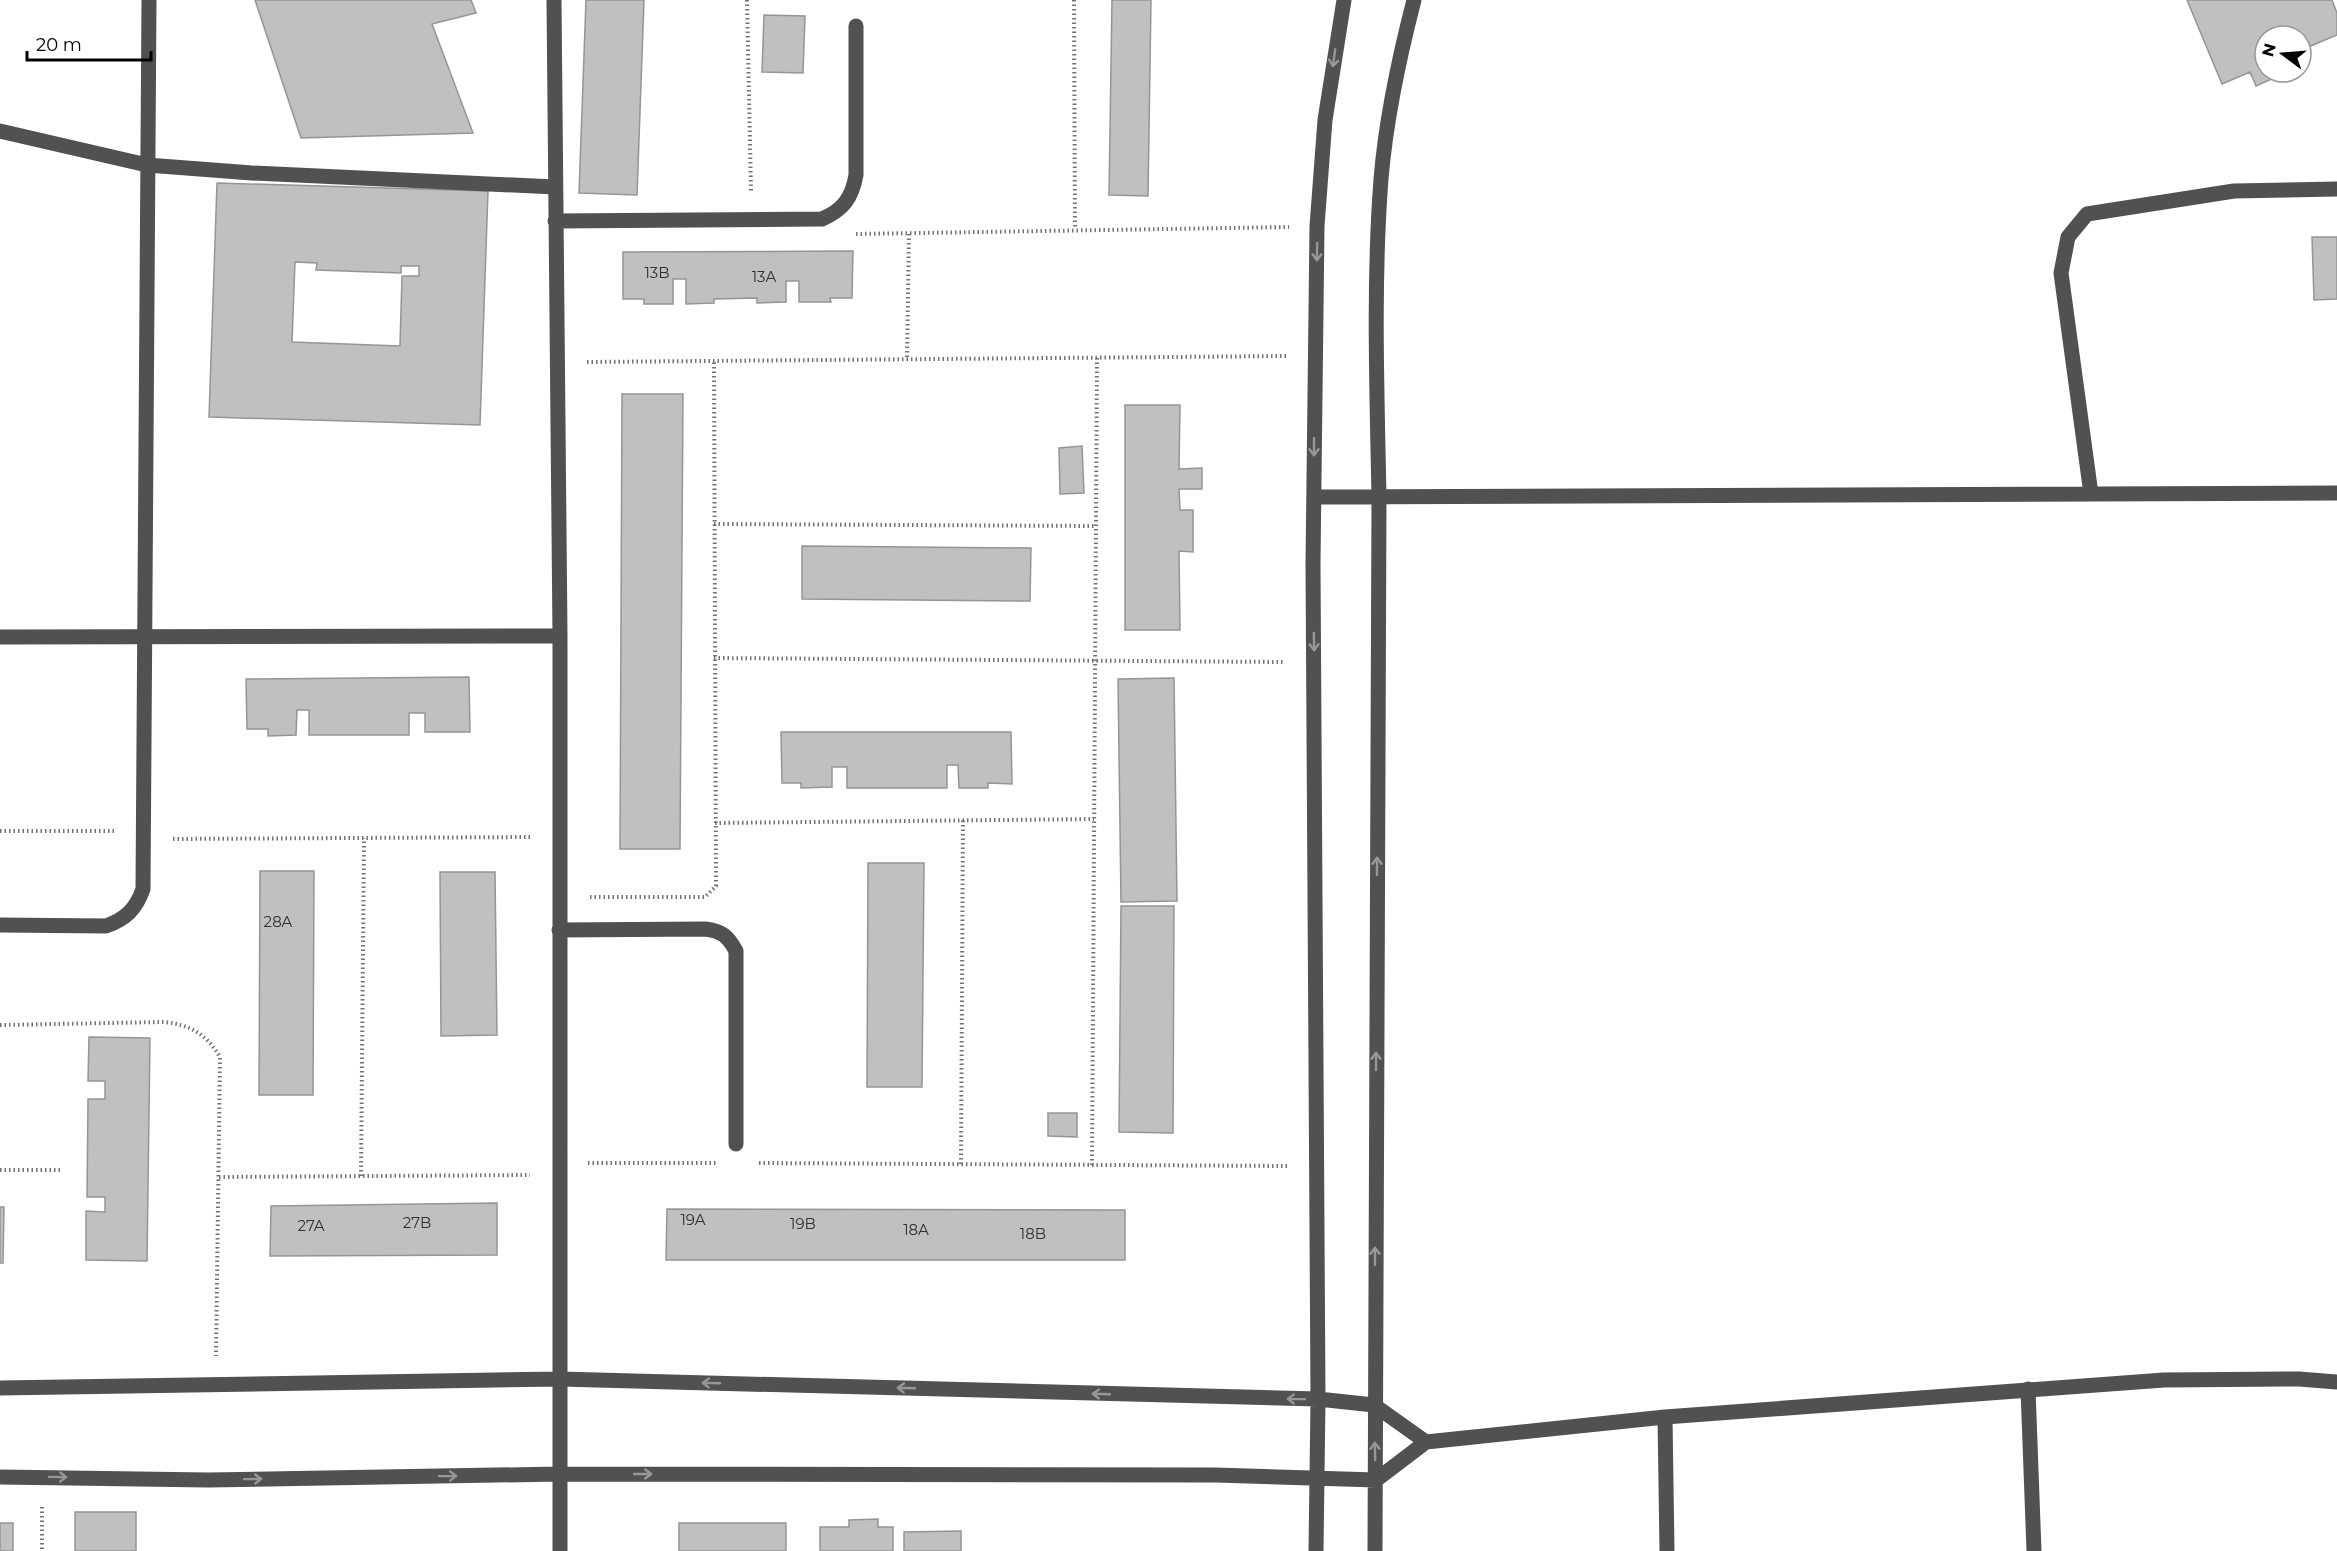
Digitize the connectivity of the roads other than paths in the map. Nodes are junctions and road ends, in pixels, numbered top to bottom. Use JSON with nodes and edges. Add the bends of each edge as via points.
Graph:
{"nodes":[{"id":1,"x":149,"y":0,"type":"edge"},
{"id":2,"x":554,"y":0,"type":"edge"},
{"id":3,"x":1344,"y":0,"type":"edge"},
{"id":4,"x":1414,"y":0,"type":"edge"},
{"id":5,"x":856,"y":26,"type":"dead end"},
{"id":6,"x":0,"y":131,"type":"edge"},
{"id":7,"x":147,"y":165,"type":"junction"},
{"id":8,"x":555,"y":187,"type":"junction"},
{"id":9,"x":2337,"y":189,"type":"edge"},
{"id":10,"x":555,"y":221,"type":"junction"},
{"id":11,"x":2337,"y":493,"type":"edge"},
{"id":12,"x":2091,"y":494,"type":"junction"},
{"id":13,"x":1314,"y":497,"type":"junction"},
{"id":14,"x":1379,"y":497,"type":"junction"},
{"id":15,"x":560,"y":636,"type":"junction"},
{"id":16,"x":0,"y":637,"type":"edge"},
{"id":17,"x":145,"y":639,"type":"junction"},
{"id":18,"x":0,"y":925,"type":"edge"},
{"id":19,"x":559,"y":930,"type":"junction"},
{"id":20,"x":736,"y":1144,"type":"dead end"},
{"id":21,"x":560,"y":1379,"type":"junction"},
{"id":22,"x":2337,"y":1382,"type":"edge"},
{"id":23,"x":0,"y":1388,"type":"edge"},
{"id":24,"x":2028,"y":1389,"type":"junction"},
{"id":25,"x":1318,"y":1399,"type":"junction"},
{"id":26,"x":1374,"y":1405,"type":"junction"},
{"id":27,"x":1665,"y":1417,"type":"junction"},
{"id":28,"x":1426,"y":1442,"type":"junction"},
{"id":29,"x":560,"y":1474,"type":"junction"},
{"id":30,"x":0,"y":1477,"type":"edge"},
{"id":31,"x":1317,"y":1477,"type":"junction"},
{"id":32,"x":1376,"y":1480,"type":"junction"},
{"id":33,"x":560,"y":1551,"type":"edge"},
{"id":34,"x":1316,"y":1551,"type":"edge"},
{"id":35,"x":1375,"y":1551,"type":"edge"},
{"id":36,"x":1667,"y":1551,"type":"edge"},
{"id":37,"x":2034,"y":1551,"type":"edge"}],
"edges":[{"from":1,"to":7,"type":"street"},
{"from":2,"to":8,"type":"street"},
{"from":3,"to":13,"type":"street","one_way":true,"via":[[1325,120],[1317,226]]},
{"from":4,"to":14,"type":"street","via":[[1398,65],[1381,178]]},
{"from":5,"to":10,"type":"street","via":[[854,190],[835,213],[822,219]]},
{"from":6,"to":7,"type":"street"},
{"from":7,"to":8,"type":"street"},
{"from":7,"to":17,"type":"street"},
{"from":8,"to":10,"type":"street"},
{"from":9,"to":12,"type":"street","via":[[2234,191],[2087,214],[2068,237],[2061,273]]},
{"from":10,"to":15,"type":"street"},
{"from":11,"to":12,"type":"street"},
{"from":12,"to":14,"type":"street"},
{"from":13,"to":14,"type":"street"},
{"from":13,"to":25,"type":"street","one_way":true},
{"from":26,"to":14,"type":"street","one_way":true},
{"from":15,"to":17,"type":"street"},
{"from":15,"to":19,"type":"street"},
{"from":16,"to":17,"type":"street"},
{"from":17,"to":18,"type":"street","via":[[143,889],[139,902],[119,922],[106,926]]},
{"from":19,"to":20,"type":"street","via":[[705,929],[717,930],[729,938],[736,951]]},
{"from":19,"to":21,"type":"street"},
{"from":21,"to":23,"type":"street"},
{"from":25,"to":21,"type":"street","one_way":true},
{"from":21,"to":29,"type":"street"},
{"from":22,"to":24,"type":"street","via":[[2163,1380]]},
{"from":24,"to":27,"type":"street"},
{"from":24,"to":37,"type":"street"},
{"from":25,"to":26,"type":"street"},
{"from":25,"to":31,"type":"street"},
{"from":26,"to":28,"type":"street"},
{"from":32,"to":26,"type":"street","one_way":true},
{"from":27,"to":28,"type":"street"},
{"from":27,"to":36,"type":"street"},
{"from":28,"to":32,"type":"street"},
{"from":30,"to":29,"type":"street","one_way":true,"via":[[208,1480]]},
{"from":29,"to":31,"type":"street","one_way":true},
{"from":29,"to":33,"type":"street"},
{"from":31,"to":32,"type":"street"},
{"from":31,"to":34,"type":"street"},
{"from":32,"to":35,"type":"street"}]}
